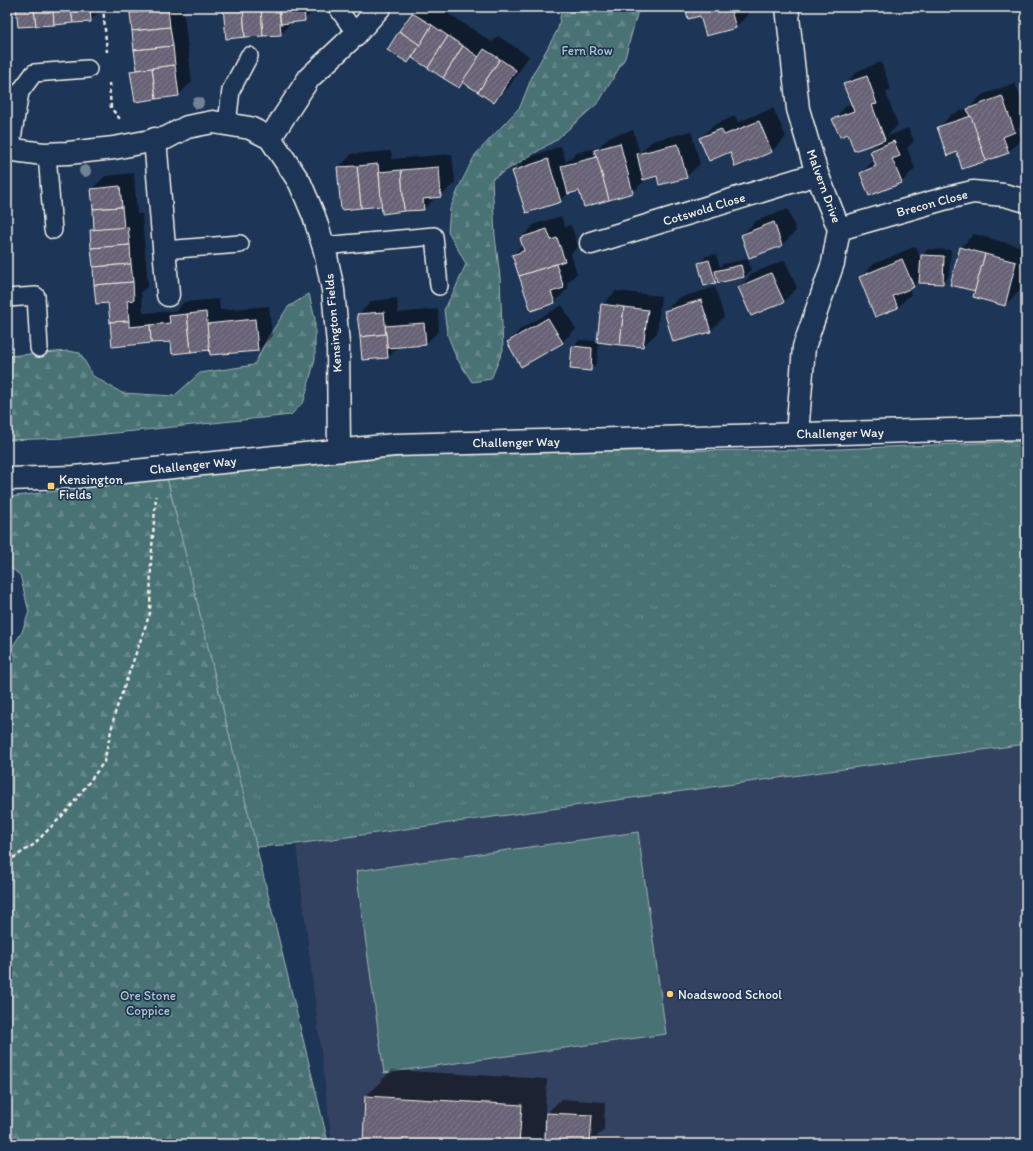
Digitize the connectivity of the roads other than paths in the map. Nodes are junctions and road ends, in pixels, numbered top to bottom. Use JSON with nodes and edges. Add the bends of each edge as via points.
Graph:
{"nodes":[{"id":1,"x":336,"y":7,"type":"edge"},
{"id":2,"x":380,"y":7,"type":"edge"},
{"id":3,"x":787,"y":7,"type":"edge"},
{"id":4,"x":356,"y":34,"type":"junction"},
{"id":5,"x":249,"y":56,"type":"dead end"},
{"id":6,"x":88,"y":69,"type":"dead end"},
{"id":7,"x":227,"y":124,"type":"junction"},
{"id":8,"x":270,"y":138,"type":"junction"},
{"id":9,"x":155,"y":139,"type":"junction"},
{"id":10,"x":9,"y":149,"type":"edge"},
{"id":11,"x":47,"y":154,"type":"junction"},
{"id":12,"x":817,"y":174,"type":"junction"},
{"id":13,"x":1026,"y":201,"type":"edge"},
{"id":14,"x":839,"y":229,"type":"junction"},
{"id":15,"x":53,"y":230,"type":"dead end"},
{"id":16,"x":591,"y":243,"type":"dead end"},
{"id":17,"x":240,"y":244,"type":"dead end"},
{"id":18,"x":323,"y":246,"type":"junction"},
{"id":19,"x":164,"y":250,"type":"junction"},
{"id":20,"x":439,"y":286,"type":"dead end"},
{"id":21,"x":168,"y":295,"type":"dead end"},
{"id":22,"x":7,"y":298,"type":"edge"},
{"id":23,"x":38,"y":348,"type":"dead end"},
{"id":24,"x":1026,"y":428,"type":"edge"},
{"id":25,"x":797,"y":434,"type":"junction"},
{"id":26,"x":340,"y":450,"type":"junction"},
{"id":27,"x":7,"y":479,"type":"edge"}],
"edges":[{"from":1,"to":4,"type":"lane"},
{"from":2,"to":4,"type":"street"},
{"from":3,"to":12,"type":"street","name":"Malvern Drive","via":[[798,109]]},
{"from":4,"to":8,"type":"street","via":[[310,78]]},
{"from":5,"to":7,"type":"lane","via":[[231,90]]},
{"from":6,"to":10,"type":"lane","via":[[34,73],[20,92]]},
{"from":7,"to":8,"type":"street","name":"Kensington Fields","via":[[250,128]]},
{"from":7,"to":9,"type":"street","name":"Kensington Fields","via":[[213,122],[187,127],[166,138]]},
{"from":8,"to":18,"type":"street","name":"Kensington Fields","via":[[300,183]]},
{"from":9,"to":11,"type":"street","name":"Kensington Fields","via":[[114,148]]},
{"from":9,"to":19,"type":"street"},
{"from":10,"to":11,"type":"street","name":"Kensington Fields"},
{"from":11,"to":15,"type":"lane"},
{"from":12,"to":14,"type":"street","name":"Malvern Drive"},
{"from":12,"to":16,"type":"street","name":"Cotswold Close"},
{"from":13,"to":14,"type":"street","name":"Brecon Close","via":[[1004,195],[973,192]]},
{"from":14,"to":25,"type":"street","name":"Malvern Drive","via":[[833,263],[804,347]]},
{"from":17,"to":19,"type":"lane"},
{"from":18,"to":20,"type":"lane","via":[[434,236]]},
{"from":18,"to":26,"type":"street","name":"Kensington Fields","via":[[333,290],[338,344]]},
{"from":19,"to":21,"type":"street"},
{"from":22,"to":23,"type":"lane","via":[[36,296]]},
{"from":24,"to":25,"type":"street","name":"Challenger Way"},
{"from":25,"to":26,"type":"street","name":"Challenger Way","via":[[394,445]]},
{"from":26,"to":27,"type":"street","name":"Challenger Way","via":[[74,477]]}]}
